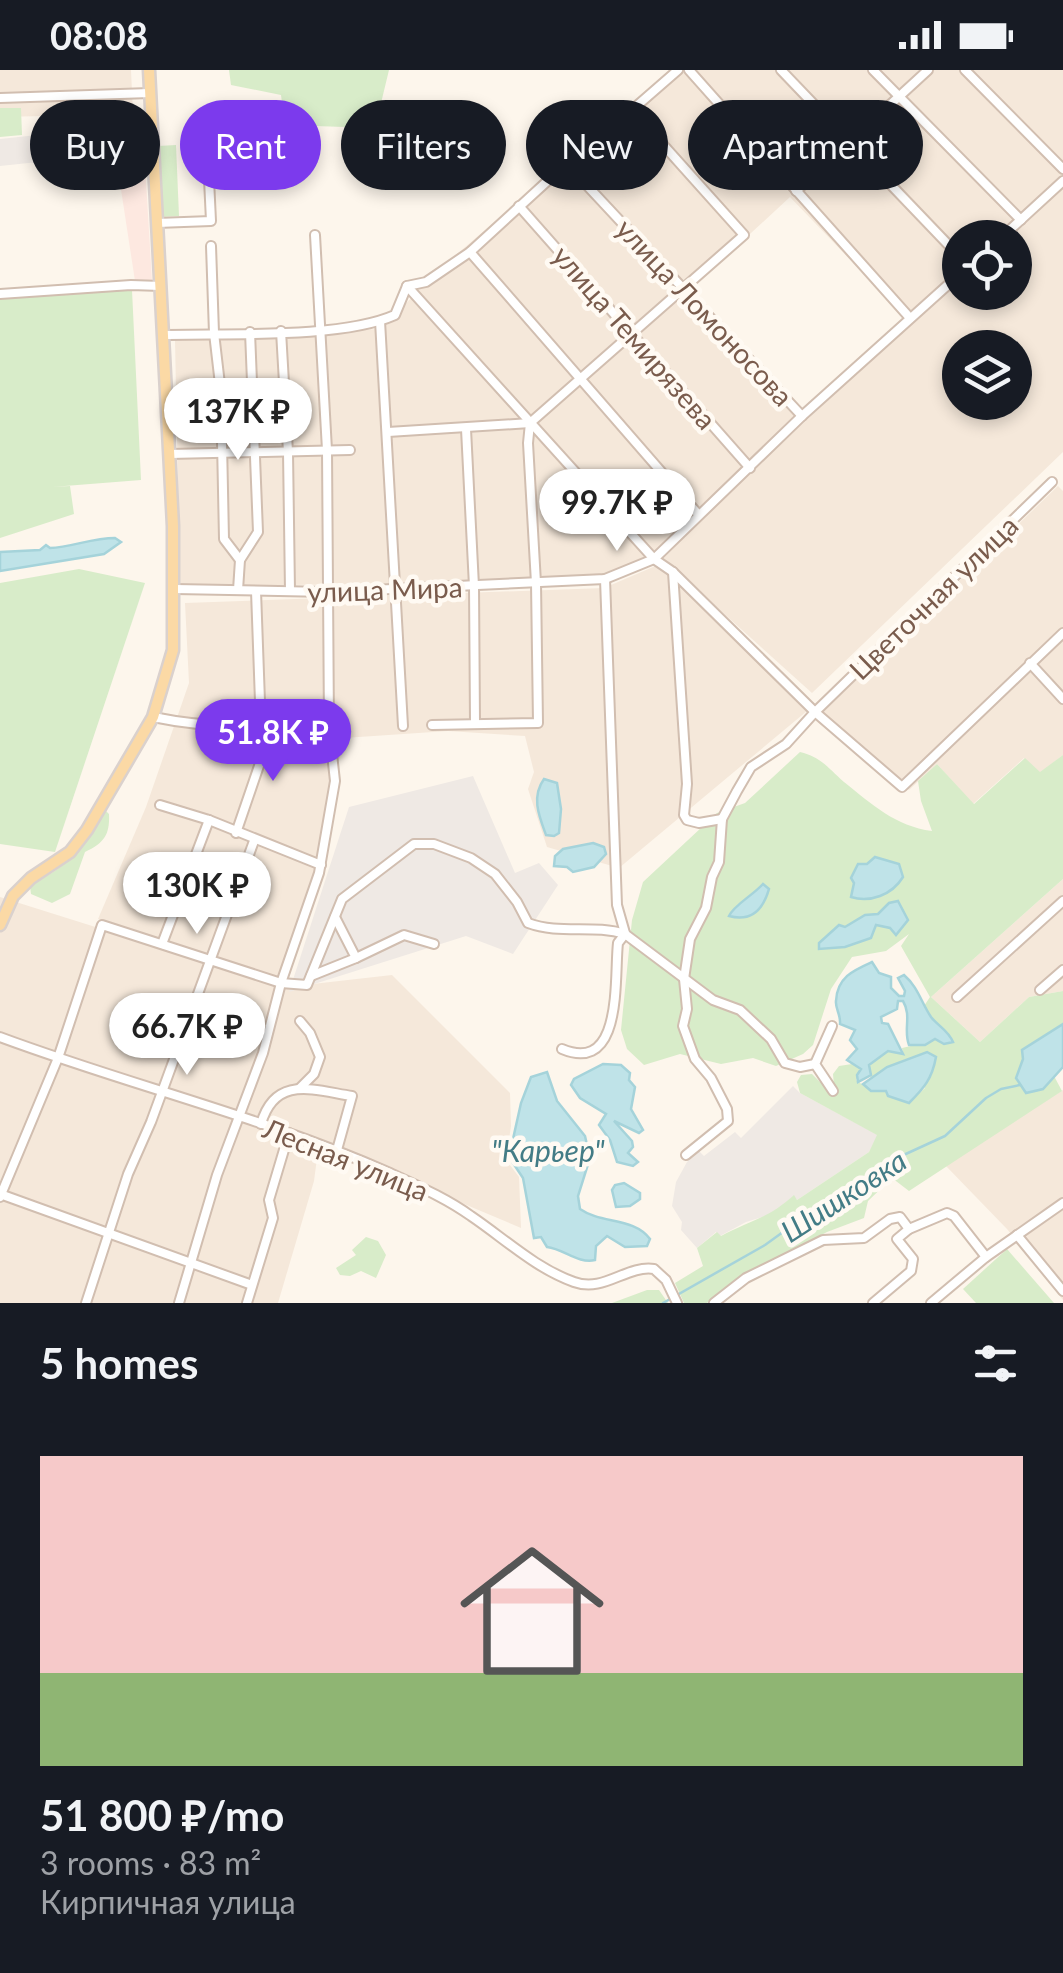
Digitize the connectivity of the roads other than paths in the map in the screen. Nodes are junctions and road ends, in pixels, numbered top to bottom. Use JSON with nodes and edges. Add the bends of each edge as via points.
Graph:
{"nodes":[{"id":1,"x":149,"y":70,"type":"edge"},
{"id":2,"x":678,"y":70,"type":"edge"},
{"id":3,"x":688,"y":70,"type":"edge"},
{"id":4,"x":780,"y":70,"type":"edge"},
{"id":5,"x":873,"y":70,"type":"edge"},
{"id":6,"x":928,"y":70,"type":"edge"},
{"id":7,"x":966,"y":70,"type":"edge"},
{"id":8,"x":150,"y":94,"type":"junction"},
{"id":9,"x":898,"y":96,"type":"junction"},
{"id":10,"x":0,"y":98,"type":"edge"},
{"id":11,"x":644,"y":100,"type":"edge"},
{"id":12,"x":715,"y":100,"type":"edge"},
{"id":13,"x":808,"y":100,"type":"edge"},
{"id":14,"x":894,"y":100,"type":"edge"},
{"id":15,"x":668,"y":150,"type":"edge"},
{"id":16,"x":1063,"y":169,"type":"edge"},
{"id":17,"x":1063,"y":182,"type":"edge"},
{"id":18,"x":209,"y":190,"type":"edge"},
{"id":19,"x":538,"y":190,"type":"edge"},
{"id":20,"x":592,"y":190,"type":"edge"},
{"id":21,"x":796,"y":190,"type":"edge"},
{"id":22,"x":894,"y":190,"type":"edge"},
{"id":23,"x":520,"y":206,"type":"junction"},
{"id":24,"x":1021,"y":220,"type":"joint"},
{"id":25,"x":157,"y":223,"type":"junction"},
{"id":26,"x":315,"y":235,"type":"dead end"},
{"id":27,"x":942,"y":240,"type":"edge"},
{"id":28,"x":212,"y":246,"type":"dead end"},
{"id":29,"x":470,"y":252,"type":"junction"},
{"id":30,"x":161,"y":286,"type":"junction"},
{"id":31,"x":407,"y":286,"type":"junction"},
{"id":32,"x":683,"y":289,"type":"junction"},
{"id":33,"x":942,"y":290,"type":"edge"},
{"id":34,"x":0,"y":294,"type":"edge"},
{"id":35,"x":910,"y":318,"type":"junction"},
{"id":36,"x":380,"y":322,"type":"junction"},
{"id":37,"x":319,"y":329,"type":"junction"},
{"id":38,"x":281,"y":331,"type":"junction"},
{"id":39,"x":250,"y":332,"type":"junction"},
{"id":40,"x":214,"y":334,"type":"junction"},
{"id":41,"x":164,"y":335,"type":"junction"},
{"id":42,"x":632,"y":336,"type":"junction"},
{"id":43,"x":582,"y":378,"type":"junction"},
{"id":44,"x":802,"y":416,"type":"junction"},
{"id":45,"x":530,"y":423,"type":"junction"},
{"id":46,"x":466,"y":429,"type":"junction"},
{"id":47,"x":388,"y":432,"type":"junction"},
{"id":48,"x":327,"y":450,"type":"junction"},
{"id":49,"x":350,"y":450,"type":"dead end"},
{"id":50,"x":220,"y":451,"type":"junction"},
{"id":51,"x":257,"y":451,"type":"junction"},
{"id":52,"x":288,"y":452,"type":"junction"},
{"id":53,"x":170,"y":454,"type":"junction"},
{"id":54,"x":750,"y":468,"type":"junction"},
{"id":55,"x":1052,"y":482,"type":"dead end"},
{"id":56,"x":698,"y":514,"type":"junction"},
{"id":57,"x":654,"y":559,"type":"junction"},
{"id":58,"x":240,"y":560,"type":"junction"},
{"id":59,"x":674,"y":572,"type":"junction"},
{"id":60,"x":605,"y":579,"type":"junction"},
{"id":61,"x":536,"y":583,"type":"junction"},
{"id":62,"x":474,"y":586,"type":"junction"},
{"id":63,"x":174,"y":589,"type":"junction"},
{"id":64,"x":238,"y":590,"type":"junction"},
{"id":65,"x":397,"y":590,"type":"junction"},
{"id":66,"x":256,"y":591,"type":"junction"},
{"id":67,"x":290,"y":591,"type":"junction"},
{"id":68,"x":328,"y":592,"type":"junction"},
{"id":69,"x":1063,"y":633,"type":"edge"},
{"id":70,"x":1030,"y":663,"type":"junction"},
{"id":71,"x":1063,"y":700,"type":"edge"},
{"id":72,"x":815,"y":712,"type":"junction"},
{"id":73,"x":153,"y":717,"type":"junction"},
{"id":74,"x":476,"y":723,"type":"junction"},
{"id":75,"x":432,"y":725,"type":"dead end"},
{"id":76,"x":403,"y":726,"type":"dead end"},
{"id":77,"x":329,"y":727,"type":"junction"},
{"id":78,"x":262,"y":729,"type":"junction"},
{"id":79,"x":160,"y":805,"type":"dead end"},
{"id":80,"x":722,"y":819,"type":"junction"},
{"id":81,"x":209,"y":820,"type":"junction"},
{"id":82,"x":236,"y":832,"type":"junction"},
{"id":83,"x":254,"y":840,"type":"junction"},
{"id":84,"x":321,"y":865,"type":"junction"},
{"id":85,"x":0,"y":890,"type":"edge"},
{"id":86,"x":14,"y":896,"type":"junction"},
{"id":87,"x":1063,"y":901,"type":"edge"},
{"id":88,"x":335,"y":917,"type":"junction"},
{"id":89,"x":0,"y":925,"type":"edge"},
{"id":90,"x":625,"y":934,"type":"junction"},
{"id":91,"x":162,"y":944,"type":"junction"},
{"id":92,"x":434,"y":944,"type":"dead end"},
{"id":93,"x":356,"y":958,"type":"junction"},
{"id":94,"x":208,"y":960,"type":"junction"},
{"id":95,"x":1063,"y":970,"type":"edge"},
{"id":96,"x":311,"y":976,"type":"junction"},
{"id":97,"x":684,"y":978,"type":"junction"},
{"id":98,"x":281,"y":984,"type":"junction"},
{"id":99,"x":1040,"y":990,"type":"dead end"},
{"id":100,"x":957,"y":997,"type":"dead end"},
{"id":101,"x":300,"y":1021,"type":"dead end"},
{"id":102,"x":832,"y":1026,"type":"dead end"},
{"id":103,"x":0,"y":1037,"type":"edge"},
{"id":104,"x":562,"y":1049,"type":"dead end"},
{"id":105,"x":58,"y":1058,"type":"junction"},
{"id":106,"x":815,"y":1064,"type":"junction"},
{"id":107,"x":300,"y":1088,"type":"junction"},
{"id":108,"x":833,"y":1091,"type":"dead end"},
{"id":109,"x":162,"y":1092,"type":"junction"},
{"id":110,"x":238,"y":1116,"type":"junction"},
{"id":111,"x":261,"y":1124,"type":"junction"},
{"id":112,"x":288,"y":1132,"type":"junction"},
{"id":113,"x":338,"y":1150,"type":"junction"},
{"id":114,"x":686,"y":1155,"type":"dead end"},
{"id":115,"x":0,"y":1195,"type":"edge"},
{"id":116,"x":1063,"y":1202,"type":"edge"},
{"id":117,"x":909,"y":1230,"type":"junction"},
{"id":118,"x":110,"y":1234,"type":"junction"},
{"id":119,"x":1017,"y":1235,"type":"junction"},
{"id":120,"x":986,"y":1256,"type":"junction"},
{"id":121,"x":191,"y":1262,"type":"junction"},
{"id":122,"x":252,"y":1285,"type":"junction"},
{"id":123,"x":1063,"y":1291,"type":"edge"},
{"id":124,"x":86,"y":1303,"type":"edge"},
{"id":125,"x":180,"y":1303,"type":"edge"},
{"id":126,"x":248,"y":1303,"type":"edge"},
{"id":127,"x":677,"y":1303,"type":"edge"},
{"id":128,"x":714,"y":1303,"type":"edge"},
{"id":129,"x":873,"y":1303,"type":"edge"},
{"id":130,"x":931,"y":1303,"type":"edge"}],
"edges":[{"from":1,"to":8,"type":"main road"},
{"from":2,"to":11,"type":"street"},
{"from":3,"to":12,"type":"street"},
{"from":4,"to":13,"type":"street"},
{"from":5,"to":9,"type":"street"},
{"from":6,"to":9,"type":"street"},
{"from":7,"to":16,"type":"street"},
{"from":8,"to":10,"type":"street"},
{"from":8,"to":25,"type":"main road"},
{"from":9,"to":14,"type":"street"},
{"from":9,"to":24,"type":"street"},
{"from":15,"to":32,"type":"street","via":[[744,235]]},
{"from":17,"to":24,"type":"street"},
{"from":18,"to":25,"type":"street","via":[[211,220]]},
{"from":19,"to":23,"type":"street"},
{"from":20,"to":32,"type":"street","name":"улица Ломоносова"},
{"from":21,"to":35,"type":"street"},
{"from":22,"to":27,"type":"street"},
{"from":23,"to":29,"type":"street"},
{"from":23,"to":42,"type":"street","name":"улица Темирязева"},
{"from":25,"to":30,"type":"main road"},
{"from":26,"to":37,"type":"street"},
{"from":28,"to":40,"type":"street"},
{"from":29,"to":31,"type":"street","via":[[426,282]]},
{"from":29,"to":43,"type":"street"},
{"from":30,"to":34,"type":"street"},
{"from":30,"to":41,"type":"main road"},
{"from":31,"to":36,"type":"street","via":[[395,314]]},
{"from":31,"to":45,"type":"street"},
{"from":32,"to":42,"type":"street"},
{"from":32,"to":44,"type":"street","name":"улица Ломоносова"},
{"from":33,"to":35,"type":"street","name":"улица Мира"},
{"from":35,"to":44,"type":"street","name":"улица Мира"},
{"from":36,"to":37,"type":"street"},
{"from":36,"to":47,"type":"street"},
{"from":37,"to":38,"type":"street"},
{"from":37,"to":48,"type":"street"},
{"from":38,"to":39,"type":"street"},
{"from":38,"to":52,"type":"street"},
{"from":39,"to":40,"type":"street"},
{"from":39,"to":51,"type":"street"},
{"from":40,"to":41,"type":"street"},
{"from":40,"to":50,"type":"street"},
{"from":41,"to":53,"type":"main road"},
{"from":42,"to":43,"type":"street"},
{"from":42,"to":54,"type":"street","name":"улица Темирязева"},
{"from":43,"to":45,"type":"street"},
{"from":43,"to":56,"type":"street"},
{"from":44,"to":54,"type":"street","name":"улица Мира"},
{"from":45,"to":46,"type":"street"},
{"from":45,"to":57,"type":"street"},
{"from":45,"to":61,"type":"street"},
{"from":46,"to":47,"type":"street"},
{"from":46,"to":62,"type":"street"},
{"from":47,"to":65,"type":"street"},
{"from":48,"to":49,"type":"street"},
{"from":48,"to":52,"type":"street"},
{"from":48,"to":68,"type":"street"},
{"from":50,"to":51,"type":"street"},
{"from":50,"to":53,"type":"street"},
{"from":50,"to":58,"type":"street","via":[[224,539]]},
{"from":51,"to":52,"type":"street"},
{"from":51,"to":58,"type":"street","via":[[258,532]]},
{"from":52,"to":67,"type":"street"},
{"from":53,"to":63,"type":"main road"},
{"from":54,"to":56,"type":"street","name":"улица Мира"},
{"from":55,"to":72,"type":"street","name":"Цветочная улица"},
{"from":56,"to":57,"type":"street","name":"улица Мира"},
{"from":57,"to":59,"type":"street"},
{"from":57,"to":60,"type":"street","name":"улица Мира"},
{"from":58,"to":64,"type":"street"},
{"from":59,"to":72,"type":"street"},
{"from":59,"to":80,"type":"street","via":[[684,814],[699,822]]},
{"from":60,"to":61,"type":"street","name":"улица Мира"},
{"from":60,"to":90,"type":"street","via":[[617,905]]},
{"from":61,"to":62,"type":"street","name":"улица Мира"},
{"from":61,"to":74,"type":"street","via":[[538,723]]},
{"from":62,"to":65,"type":"street","name":"улица Мира"},
{"from":62,"to":74,"type":"street"},
{"from":63,"to":64,"type":"street","name":"улица Мира"},
{"from":63,"to":73,"type":"main road","via":[[174,650]]},
{"from":64,"to":66,"type":"street","name":"улица Мира"},
{"from":65,"to":68,"type":"street","name":"улица Мира"},
{"from":65,"to":76,"type":"street"},
{"from":66,"to":67,"type":"street","name":"улица Мира"},
{"from":66,"to":78,"type":"street"},
{"from":67,"to":68,"type":"street","name":"улица Мира"},
{"from":68,"to":77,"type":"street"},
{"from":69,"to":70,"type":"street"},
{"from":70,"to":71,"type":"street"},
{"from":70,"to":72,"type":"street","via":[[902,787]]},
{"from":72,"to":80,"type":"street","name":"Цветочная улица","via":[[786,744],[750,767]]},
{"from":73,"to":78,"type":"street"},
{"from":73,"to":86,"type":"main road","via":[[70,852]]},
{"from":74,"to":75,"type":"street"},
{"from":77,"to":78,"type":"street"},
{"from":77,"to":84,"type":"street","via":[[335,780]]},
{"from":78,"to":82,"type":"street","via":[[262,756]]},
{"from":79,"to":81,"type":"street"},
{"from":80,"to":97,"type":"street","via":[[719,862],[690,939]]},
{"from":81,"to":82,"type":"street"},
{"from":81,"to":91,"type":"street"},
{"from":82,"to":83,"type":"street"},
{"from":83,"to":84,"type":"street"},
{"from":83,"to":94,"type":"street"},
{"from":84,"to":98,"type":"street"},
{"from":85,"to":86,"type":"street"},
{"from":86,"to":89,"type":"main road"},
{"from":87,"to":100,"type":"street"},
{"from":88,"to":90,"type":"street","via":[[342,898],[398,855],[414,844],[434,844],[495,874],[528,923]]},
{"from":88,"to":93,"type":"street"},
{"from":88,"to":96,"type":"street"},
{"from":90,"to":97,"type":"street"},
{"from":90,"to":104,"type":"street","via":[[618,943],[609,1036],[584,1052]]},
{"from":91,"to":94,"type":"street"},
{"from":91,"to":105,"type":"street","via":[[102,925]]},
{"from":92,"to":93,"type":"street","via":[[404,935]]},
{"from":93,"to":96,"type":"street"},
{"from":94,"to":98,"type":"street"},
{"from":94,"to":109,"type":"street"},
{"from":95,"to":99,"type":"street"},
{"from":96,"to":98,"type":"street","via":[[307,985]]},
{"from":97,"to":106,"type":"street","via":[[740,1010],[785,1063]]},
{"from":97,"to":114,"type":"street","via":[[683,1026],[728,1120]]},
{"from":98,"to":110,"type":"street"},
{"from":101,"to":107,"type":"street","via":[[320,1057]]},
{"from":102,"to":106,"type":"street"},
{"from":103,"to":105,"type":"street","name":"Лесная улица"},
{"from":105,"to":109,"type":"street","name":"Лесная улица"},
{"from":105,"to":115,"type":"street"},
{"from":106,"to":108,"type":"street"},
{"from":107,"to":111,"type":"street","via":[[274,1095]]},
{"from":107,"to":113,"type":"street","via":[[352,1096]]},
{"from":109,"to":110,"type":"street","name":"Лесная улица"},
{"from":109,"to":118,"type":"street"},
{"from":110,"to":111,"type":"street","name":"Лесная улица"},
{"from":110,"to":121,"type":"street"},
{"from":111,"to":112,"type":"street","name":"Лесная улица"},
{"from":112,"to":113,"type":"street","name":"Лесная улица"},
{"from":112,"to":122,"type":"street","via":[[269,1200],[273,1218]]},
{"from":113,"to":127,"type":"street","name":"Лесная улица","via":[[442,1198],[574,1282],[602,1284],[648,1268],[659,1272]]},
{"from":115,"to":118,"type":"street"},
{"from":116,"to":119,"type":"street"},
{"from":117,"to":120,"type":"street","via":[[948,1213]]},
{"from":117,"to":128,"type":"street","via":[[896,1217],[864,1238],[822,1240],[746,1278]]},
{"from":117,"to":129,"type":"street","via":[[897,1240],[913,1258],[911,1271]]},
{"from":118,"to":121,"type":"street"},
{"from":118,"to":124,"type":"street"},
{"from":119,"to":120,"type":"street"},
{"from":119,"to":123,"type":"street"},
{"from":120,"to":130,"type":"street"},
{"from":121,"to":122,"type":"street"},
{"from":121,"to":125,"type":"street"},
{"from":122,"to":126,"type":"street"}]}
